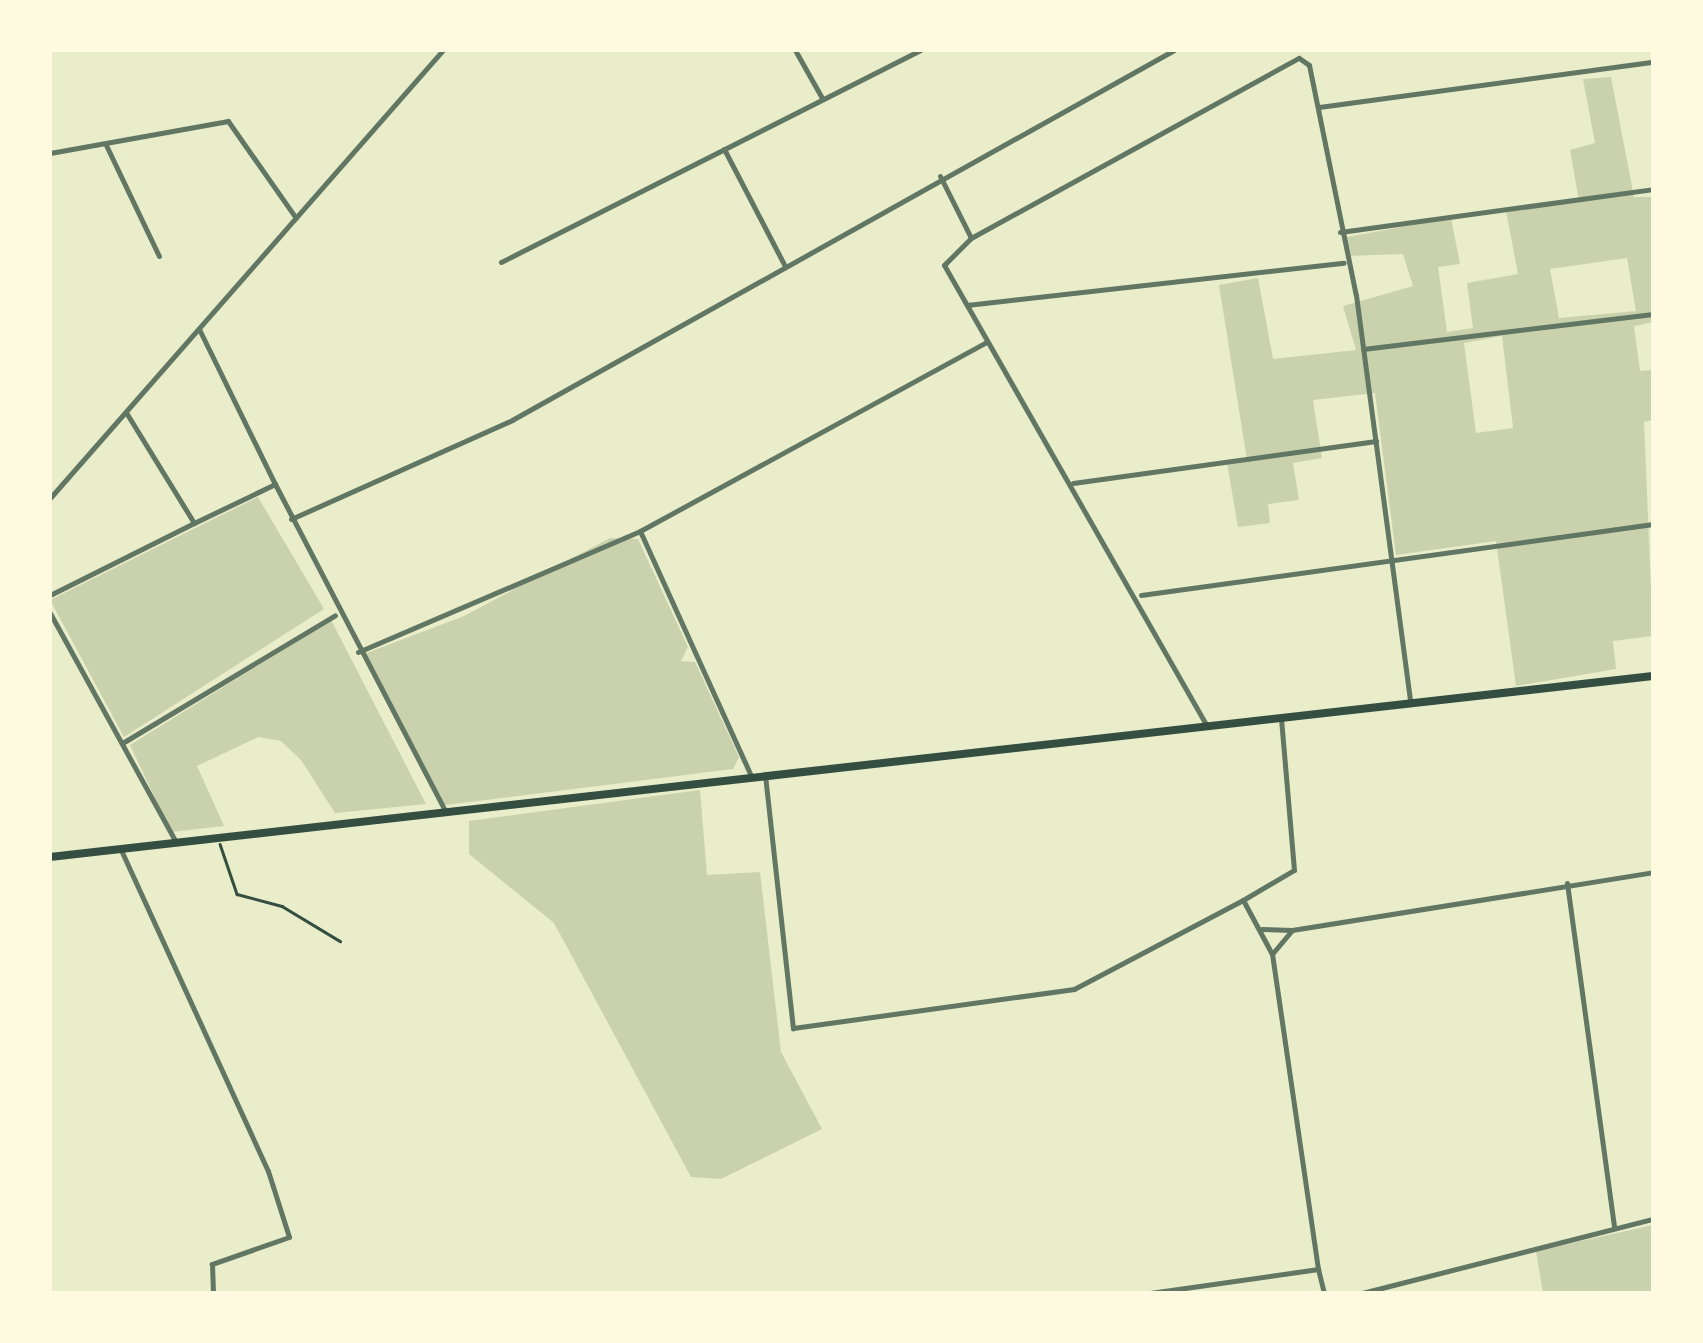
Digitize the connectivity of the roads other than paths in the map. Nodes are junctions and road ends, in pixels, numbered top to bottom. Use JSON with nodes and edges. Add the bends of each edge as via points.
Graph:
{"nodes":[{"id":1,"x":444,"y":50,"type":"edge"},
{"id":2,"x":796,"y":50,"type":"edge"},
{"id":3,"x":920,"y":50,"type":"edge"},
{"id":4,"x":1174,"y":50,"type":"edge"},
{"id":5,"x":1653,"y":62,"type":"edge"},
{"id":6,"x":822,"y":98,"type":"junction"},
{"id":7,"x":1319,"y":107,"type":"junction"},
{"id":8,"x":106,"y":145,"type":"junction"},
{"id":9,"x":723,"y":148,"type":"junction"},
{"id":10,"x":50,"y":153,"type":"edge"},
{"id":11,"x":940,"y":176,"type":"junction"},
{"id":12,"x":1653,"y":189,"type":"edge"},
{"id":13,"x":296,"y":218,"type":"junction"},
{"id":14,"x":1340,"y":232,"type":"junction"},
{"id":15,"x":971,"y":238,"type":"junction"},
{"id":16,"x":159,"y":256,"type":"dead end"},
{"id":17,"x":501,"y":262,"type":"dead end"},
{"id":18,"x":1344,"y":263,"type":"junction"},
{"id":19,"x":785,"y":266,"type":"junction"},
{"id":20,"x":968,"y":304,"type":"junction"},
{"id":21,"x":1653,"y":314,"type":"edge"},
{"id":22,"x":199,"y":329,"type":"junction"},
{"id":23,"x":987,"y":342,"type":"junction"},
{"id":24,"x":1363,"y":349,"type":"junction"},
{"id":25,"x":127,"y":414,"type":"junction"},
{"id":26,"x":1376,"y":441,"type":"junction"},
{"id":27,"x":1072,"y":483,"type":"junction"},
{"id":28,"x":275,"y":484,"type":"junction"},
{"id":29,"x":50,"y":498,"type":"edge"},
{"id":30,"x":291,"y":519,"type":"junction"},
{"id":31,"x":194,"y":522,"type":"junction"},
{"id":32,"x":1653,"y":524,"type":"edge"},
{"id":33,"x":640,"y":531,"type":"junction"},
{"id":34,"x":1392,"y":562,"type":"junction"},
{"id":35,"x":50,"y":595,"type":"edge"},
{"id":36,"x":1140,"y":595,"type":"junction"},
{"id":37,"x":50,"y":613,"type":"edge"},
{"id":38,"x":336,"y":615,"type":"junction"},
{"id":39,"x":358,"y":652,"type":"junction"},
{"id":40,"x":1653,"y":676,"type":"edge"},
{"id":41,"x":1410,"y":705,"type":"junction"},
{"id":42,"x":1282,"y":719,"type":"junction"},
{"id":43,"x":1206,"y":726,"type":"junction"},
{"id":44,"x":124,"y":742,"type":"junction"},
{"id":45,"x":766,"y":775,"type":"junction"},
{"id":46,"x":752,"y":776,"type":"junction"},
{"id":47,"x":446,"y":812,"type":"junction"},
{"id":48,"x":176,"y":842,"type":"junction"},
{"id":49,"x":122,"y":850,"type":"junction"},
{"id":50,"x":50,"y":857,"type":"edge"},
{"id":51,"x":1653,"y":872,"type":"edge"},
{"id":52,"x":1566,"y":882,"type":"junction"},
{"id":53,"x":1243,"y":900,"type":"junction"},
{"id":54,"x":1262,"y":929,"type":"junction"},
{"id":55,"x":1292,"y":930,"type":"junction"},
{"id":56,"x":1272,"y":954,"type":"junction"},
{"id":57,"x":1653,"y":1219,"type":"edge"},
{"id":58,"x":1614,"y":1226,"type":"junction"},
{"id":59,"x":1318,"y":1269,"type":"junction"},
{"id":60,"x":213,"y":1293,"type":"edge"},
{"id":61,"x":1150,"y":1293,"type":"edge"},
{"id":62,"x":1324,"y":1293,"type":"edge"},
{"id":63,"x":1362,"y":1293,"type":"edge"}],
"edges":[{"from":1,"to":13,"type":"street"},
{"from":2,"to":6,"type":"street"},
{"from":3,"to":6,"type":"street"},
{"from":4,"to":11,"type":"street"},
{"from":5,"to":7,"type":"street"},
{"from":6,"to":9,"type":"street"},
{"from":7,"to":14,"type":"street"},
{"from":7,"to":15,"type":"street","via":[[1309,65],[1298,58]]},
{"from":8,"to":10,"type":"street"},
{"from":8,"to":13,"type":"street","via":[[228,121]]},
{"from":8,"to":16,"type":"street"},
{"from":9,"to":17,"type":"street"},
{"from":9,"to":19,"type":"street"},
{"from":11,"to":15,"type":"street"},
{"from":11,"to":19,"type":"street"},
{"from":12,"to":14,"type":"street"},
{"from":13,"to":22,"type":"street"},
{"from":14,"to":18,"type":"street"},
{"from":15,"to":20,"type":"street","via":[[943,260]]},
{"from":18,"to":20,"type":"street"},
{"from":18,"to":24,"type":"street"},
{"from":19,"to":30,"type":"street","via":[[512,420]]},
{"from":20,"to":23,"type":"street"},
{"from":21,"to":24,"type":"street"},
{"from":22,"to":25,"type":"street"},
{"from":22,"to":28,"type":"street"},
{"from":23,"to":27,"type":"street"},
{"from":23,"to":33,"type":"street"},
{"from":24,"to":26,"type":"street"},
{"from":25,"to":29,"type":"street"},
{"from":25,"to":31,"type":"street"},
{"from":26,"to":27,"type":"street"},
{"from":26,"to":34,"type":"street"},
{"from":27,"to":36,"type":"street"},
{"from":28,"to":30,"type":"street"},
{"from":28,"to":31,"type":"street"},
{"from":30,"to":38,"type":"street"},
{"from":31,"to":35,"type":"street"},
{"from":32,"to":34,"type":"street"},
{"from":33,"to":39,"type":"street"},
{"from":33,"to":46,"type":"street"},
{"from":34,"to":36,"type":"street"},
{"from":34,"to":41,"type":"street"},
{"from":36,"to":43,"type":"street"},
{"from":37,"to":44,"type":"street"},
{"from":38,"to":39,"type":"street"},
{"from":38,"to":44,"type":"street"},
{"from":39,"to":47,"type":"street"},
{"from":40,"to":41,"type":"main road"},
{"from":41,"to":42,"type":"main road"},
{"from":42,"to":43,"type":"main road"},
{"from":42,"to":53,"type":"street","via":[[1294,870]]},
{"from":43,"to":45,"type":"main road"},
{"from":44,"to":48,"type":"street"},
{"from":45,"to":46,"type":"main road"},
{"from":45,"to":53,"type":"street","via":[[794,1028],[1074,988]]},
{"from":46,"to":47,"type":"main road"},
{"from":47,"to":48,"type":"main road"},
{"from":48,"to":49,"type":"main road"},
{"from":49,"to":50,"type":"main road"},
{"from":49,"to":60,"type":"street","via":[[268,1172],[288,1238],[212,1264]]},
{"from":51,"to":52,"type":"street"},
{"from":52,"to":55,"type":"street"},
{"from":52,"to":58,"type":"street"},
{"from":53,"to":54,"type":"street"},
{"from":54,"to":55,"type":"street"},
{"from":54,"to":56,"type":"street"},
{"from":55,"to":56,"type":"street"},
{"from":56,"to":59,"type":"street"},
{"from":57,"to":58,"type":"street"},
{"from":58,"to":63,"type":"street"},
{"from":59,"to":61,"type":"street"},
{"from":59,"to":62,"type":"street"}]}
